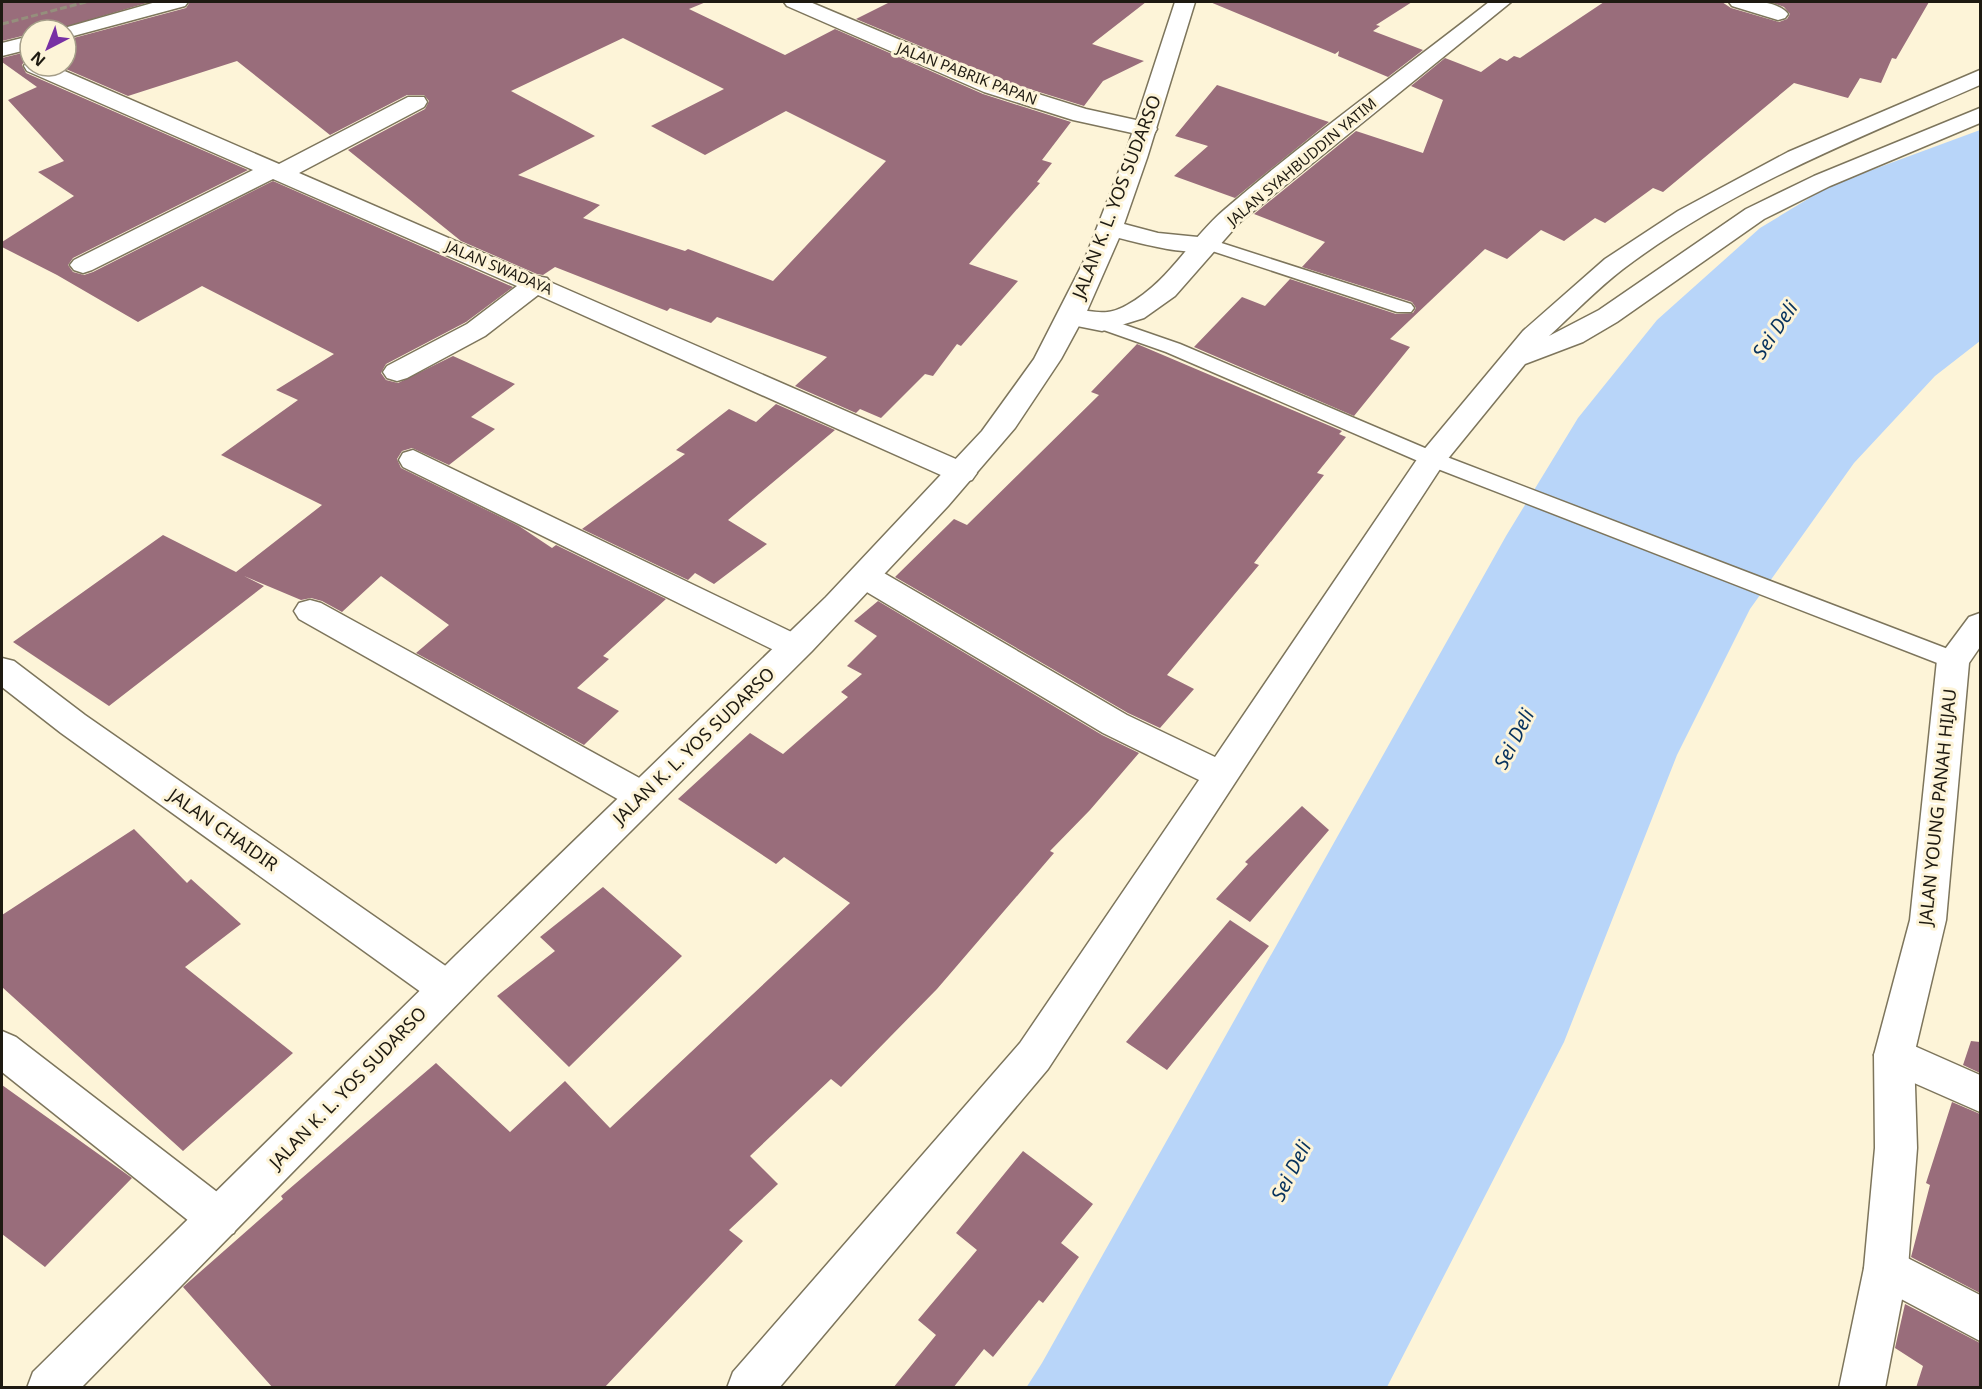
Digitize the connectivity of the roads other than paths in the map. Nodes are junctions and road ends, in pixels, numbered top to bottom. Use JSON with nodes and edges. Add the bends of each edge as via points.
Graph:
{"nodes":[{"id":1,"x":178,"y":2,"type":"edge"},
{"id":2,"x":794,"y":2,"type":"edge"},
{"id":3,"x":1185,"y":2,"type":"edge"},
{"id":4,"x":1501,"y":2,"type":"edge"},
{"id":5,"x":1739,"y":2,"type":"edge"},
{"id":6,"x":1778,"y":14,"type":"dead end"},
{"id":7,"x":78,"y":29,"type":"edge"},
{"id":8,"x":1980,"y":77,"type":"edge"},
{"id":9,"x":62,"y":78,"type":"edge"},
{"id":10,"x":416,"y":102,"type":"dead end"},
{"id":11,"x":1980,"y":115,"type":"edge"},
{"id":12,"x":1146,"y":129,"type":"junction"},
{"id":13,"x":276,"y":172,"type":"junction"},
{"id":14,"x":1109,"y":228,"type":"junction"},
{"id":15,"x":1209,"y":244,"type":"junction"},
{"id":16,"x":83,"y":266,"type":"dead end"},
{"id":17,"x":538,"y":284,"type":"junction"},
{"id":18,"x":1404,"y":308,"type":"dead end"},
{"id":19,"x":1087,"y":320,"type":"junction"},
{"id":20,"x":1514,"y":359,"type":"junction"},
{"id":21,"x":397,"y":372,"type":"dead end"},
{"id":22,"x":412,"y":460,"type":"dead end"},
{"id":23,"x":1448,"y":466,"type":"junction"},
{"id":24,"x":962,"y":473,"type":"junction"},
{"id":25,"x":866,"y":577,"type":"junction"},
{"id":26,"x":310,"y":611,"type":"dead end"},
{"id":27,"x":1980,"y":625,"type":"edge"},
{"id":28,"x":795,"y":647,"type":"junction"},
{"id":29,"x":1953,"y":660,"type":"junction"},
{"id":30,"x":2,"y":670,"type":"edge"},
{"id":31,"x":1220,"y":775,"type":"junction"},
{"id":32,"x":642,"y":796,"type":"junction"},
{"id":33,"x":446,"y":988,"type":"junction"},
{"id":34,"x":2,"y":1049,"type":"edge"},
{"id":35,"x":1894,"y":1055,"type":"junction"},
{"id":36,"x":1980,"y":1094,"type":"edge"},
{"id":37,"x":219,"y":1219,"type":"junction"},
{"id":38,"x":1886,"y":1268,"type":"junction"},
{"id":39,"x":1980,"y":1318,"type":"edge"},
{"id":40,"x":49,"y":1388,"type":"edge"},
{"id":41,"x":749,"y":1388,"type":"edge"},
{"id":42,"x":1862,"y":1388,"type":"edge"}],
"edges":[{"from":1,"to":7,"type":"main road"},
{"from":2,"to":12,"type":"main road","name":"JALAN PABRIK PAPAN","via":[[992,87],[1081,116]]},
{"from":3,"to":12,"type":"main road","name":"JALAN K. L. YOS SUDARSO"},
{"from":4,"to":15,"type":"main road","name":"JALAN SYAHBUDDIN YATIM","via":[[1231,218]]},
{"from":5,"to":6,"type":"main road"},
{"from":8,"to":20,"type":"main road","via":[[1796,157],[1687,216],[1614,264],[1532,337]]},
{"from":9,"to":13,"type":"main road","name":"JALAN SWADAYA"},
{"from":10,"to":13,"type":"main road"},
{"from":11,"to":20,"type":"main road","via":[[1822,181],[1755,214],[1608,316],[1574,336]]},
{"from":12,"to":14,"type":"main road","name":"JALAN K. L. YOS SUDARSO"},
{"from":13,"to":16,"type":"main road"},
{"from":13,"to":17,"type":"main road","name":"JALAN SWADAYA"},
{"from":14,"to":15,"type":"main road","via":[[1158,240]]},
{"from":14,"to":19,"type":"main road","name":"JALAN K. L. YOS SUDARSO"},
{"from":15,"to":18,"type":"lane"},
{"from":15,"to":19,"type":"main road","name":"JALAN SYAHBUDDIN YATIM","via":[[1166,291],[1135,312]]},
{"from":17,"to":21,"type":"main road","via":[[476,330]]},
{"from":17,"to":24,"type":"main road","name":"JALAN SWADAYA"},
{"from":19,"to":23,"type":"lane","via":[[1173,348]]},
{"from":19,"to":24,"type":"main road","name":"JALAN K. L. YOS SUDARSO"},
{"from":20,"to":23,"type":"main road"},
{"from":22,"to":28,"type":"main road"},
{"from":23,"to":29,"type":"lane"},
{"from":23,"to":31,"type":"main road"},
{"from":24,"to":25,"type":"main road","name":"JALAN K. L. YOS SUDARSO"},
{"from":25,"to":28,"type":"main road","name":"JALAN K. L. YOS SUDARSO"},
{"from":25,"to":31,"type":"main road","via":[[1115,724]]},
{"from":26,"to":32,"type":"main road"},
{"from":27,"to":29,"type":"main road"},
{"from":28,"to":32,"type":"main road","name":"JALAN K. L. YOS SUDARSO"},
{"from":29,"to":35,"type":"main road","name":"JALAN YOUNG PANAH HIJAU","via":[[1928,920]]},
{"from":30,"to":33,"type":"main road","name":"JALAN CHAIDIR"},
{"from":31,"to":41,"type":"main road","via":[[1034,1056]]},
{"from":32,"to":33,"type":"main road","name":"JALAN K. L. YOS SUDARSO"},
{"from":33,"to":37,"type":"main road","name":"JALAN K. L. YOS SUDARSO"},
{"from":34,"to":37,"type":"main road"},
{"from":35,"to":36,"type":"main road"},
{"from":35,"to":38,"type":"main road","name":"JALAN YOUNG PANAH HIJAU","via":[[1896,1148]]},
{"from":37,"to":40,"type":"main road","name":"JALAN K. L. YOS SUDARSO"},
{"from":38,"to":39,"type":"main road"},
{"from":38,"to":42,"type":"main road","name":"JALAN YOUNG PANAH HIJAU"}]}
